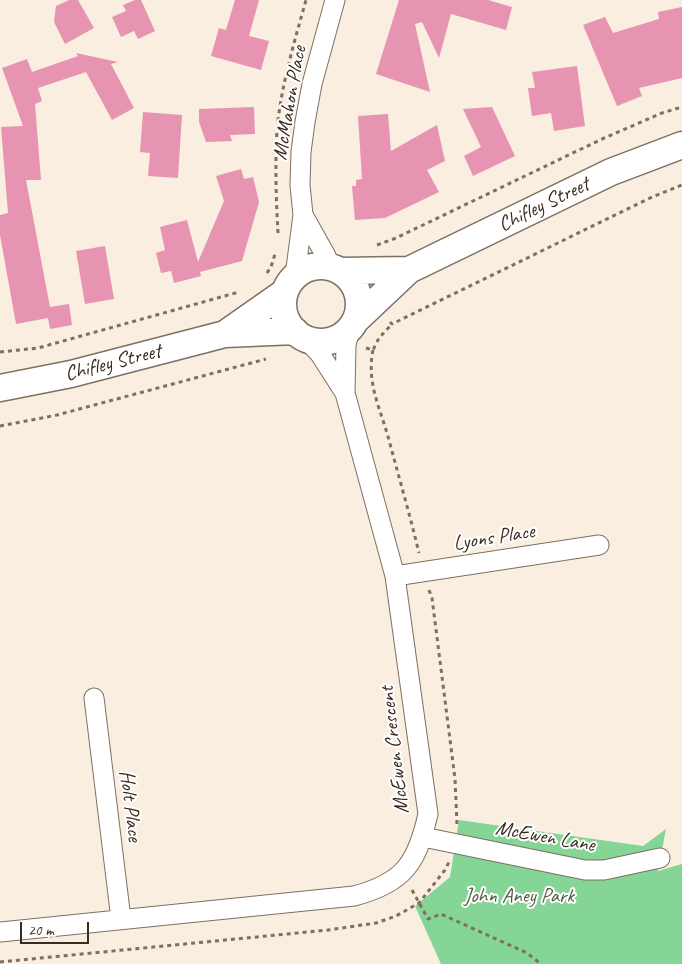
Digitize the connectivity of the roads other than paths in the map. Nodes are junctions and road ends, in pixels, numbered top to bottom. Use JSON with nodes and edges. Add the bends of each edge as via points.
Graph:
{"nodes":[{"id":1,"x":335,"y":0,"type":"edge"},
{"id":2,"x":682,"y":145,"type":"edge"},
{"id":3,"x":303,"y":215,"type":"junction"},
{"id":4,"x":335,"y":269,"type":"junction"},
{"id":5,"x":409,"y":270,"type":"junction"},
{"id":6,"x":281,"y":281,"type":"junction"},
{"id":7,"x":351,"y":333,"type":"junction"},
{"id":8,"x":226,"y":334,"type":"junction"},
{"id":9,"x":300,"y":335,"type":"junction"},
{"id":10,"x":0,"y":388,"type":"edge"},
{"id":11,"x":344,"y":393,"type":"junction"},
{"id":12,"x":599,"y":545,"type":"dead end"},
{"id":13,"x":395,"y":576,"type":"junction"},
{"id":14,"x":94,"y":698,"type":"dead end"},
{"id":15,"x":423,"y":837,"type":"junction"},
{"id":16,"x":660,"y":858,"type":"dead end"},
{"id":17,"x":122,"y":920,"type":"junction"},
{"id":18,"x":0,"y":932,"type":"edge"}],
"edges":[{"from":1,"to":3,"type":"street","name":"McMahon Place","via":[[305,122],[300,185]]},
{"from":2,"to":5,"type":"street","name":"Chifley Street","via":[[612,172]]},
{"from":3,"to":4,"type":"street","name":"McMahon Place"},
{"from":3,"to":6,"type":"street","name":"McMahon Place"},
{"from":4,"to":5,"type":"street","name":"Chifley Street"},
{"from":4,"to":6,"type":"street","via":[[311,267]]},
{"from":4,"to":7,"type":"street","via":[[349,278],[359,299]]},
{"from":5,"to":7,"type":"street","name":"Chifley Street"},
{"from":6,"to":8,"type":"street","name":"Chifley Street"},
{"from":6,"to":9,"type":"street","via":[[284,313],[288,323]]},
{"from":7,"to":9,"type":"street","via":[[317,342]]},
{"from":7,"to":11,"type":"street","name":"McEwen Crescent"},
{"from":8,"to":9,"type":"street","name":"Chifley Street"},
{"from":8,"to":10,"type":"street","name":"Chifley Street","via":[[71,374]]},
{"from":9,"to":11,"type":"street","name":"McEwen Crescent","via":[[320,354]]},
{"from":11,"to":13,"type":"street","name":"McEwen Crescent"},
{"from":12,"to":13,"type":"street","name":"Lyons Place"},
{"from":13,"to":15,"type":"street","name":"McEwen Crescent","via":[[428,814]]},
{"from":14,"to":17,"type":"street","name":"Holt Place"},
{"from":15,"to":16,"type":"street","name":"McEwen Lane","via":[[585,870],[604,870]]},
{"from":15,"to":17,"type":"street","name":"McEwen Crescent","via":[[403,874],[387,885],[354,896]]},
{"from":17,"to":18,"type":"street","name":"McEwen Crescent"}]}
